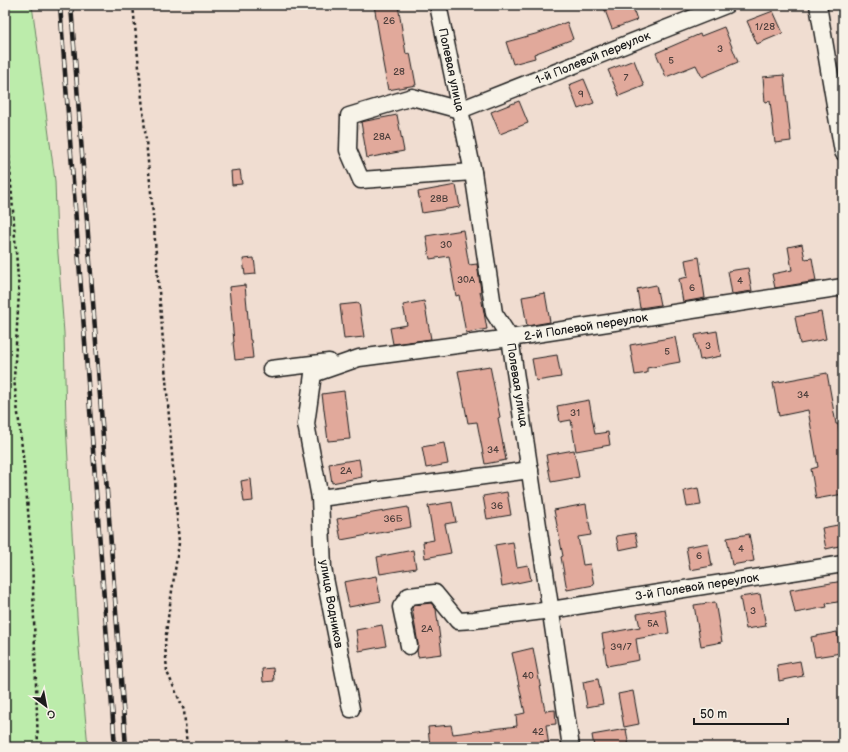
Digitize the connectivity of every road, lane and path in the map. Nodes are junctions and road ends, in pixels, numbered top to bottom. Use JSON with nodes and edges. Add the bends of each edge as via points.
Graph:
{"nodes":[{"id":1,"x":133,"y":5,"type":"edge"},
{"id":2,"x":438,"y":5,"type":"edge"},
{"id":3,"x":726,"y":5,"type":"edge"},
{"id":4,"x":818,"y":5,"type":"edge"},
{"id":5,"x":5,"y":102,"type":"edge"},
{"id":6,"x":460,"y":110,"type":"junction"},
{"id":7,"x":843,"y":152,"type":"edge"},
{"id":8,"x":473,"y":172,"type":"junction"},
{"id":9,"x":843,"y":288,"type":"edge"},
{"id":10,"x":510,"y":338,"type":"junction"},
{"id":11,"x":359,"y":358,"type":"junction"},
{"id":12,"x":271,"y":369,"type":"dead end"},
{"id":13,"x":530,"y":470,"type":"junction"},
{"id":14,"x":320,"y":498,"type":"junction"},
{"id":15,"x":843,"y":564,"type":"edge"},
{"id":16,"x":551,"y":610,"type":"junction"},
{"id":17,"x":410,"y":646,"type":"dead end"},
{"id":18,"x":350,"y":709,"type":"dead end"},
{"id":19,"x":38,"y":747,"type":"edge"},
{"id":20,"x":187,"y":747,"type":"edge"},
{"id":21,"x":571,"y":747,"type":"edge"}],
"edges":[{"from":1,"to":20,"type":"path","via":[[152,203],[179,543],[165,643],[167,672],[184,710]]},
{"from":2,"to":6,"type":"street","name":"Полевая улица"},
{"from":3,"to":6,"type":"street","name":"1-й Полевой переулок"},
{"from":4,"to":7,"type":"street"},
{"from":5,"to":19,"type":"path","via":[[19,292],[14,379],[32,556]]},
{"from":6,"to":8,"type":"street","name":"Полевая улица"},
{"from":6,"to":8,"type":"street","via":[[412,97],[349,116],[348,150],[361,180]]},
{"from":8,"to":10,"type":"street","name":"Полевая улица","via":[[494,313]]},
{"from":9,"to":10,"type":"street","name":"2-й Полевой переулок"},
{"from":10,"to":11,"type":"street","name":"2-й Полевой переулок"},
{"from":10,"to":13,"type":"street","name":"Полевая улица"},
{"from":11,"to":12,"type":"street"},
{"from":11,"to":14,"type":"street","name":"2-й Полевой переулок","via":[[313,374],[306,424]]},
{"from":13,"to":14,"type":"street"},
{"from":13,"to":16,"type":"street","name":"Полевая улица"},
{"from":14,"to":18,"type":"street","name":"улица Водников","via":[[322,568]]},
{"from":15,"to":16,"type":"street","name":"3-й Полевой переулок"},
{"from":16,"to":17,"type":"street","name":"3-й Полевой переулок","via":[[458,621],[435,594],[409,596],[401,607]]},
{"from":16,"to":21,"type":"street","name":"Полевая улица"}]}
